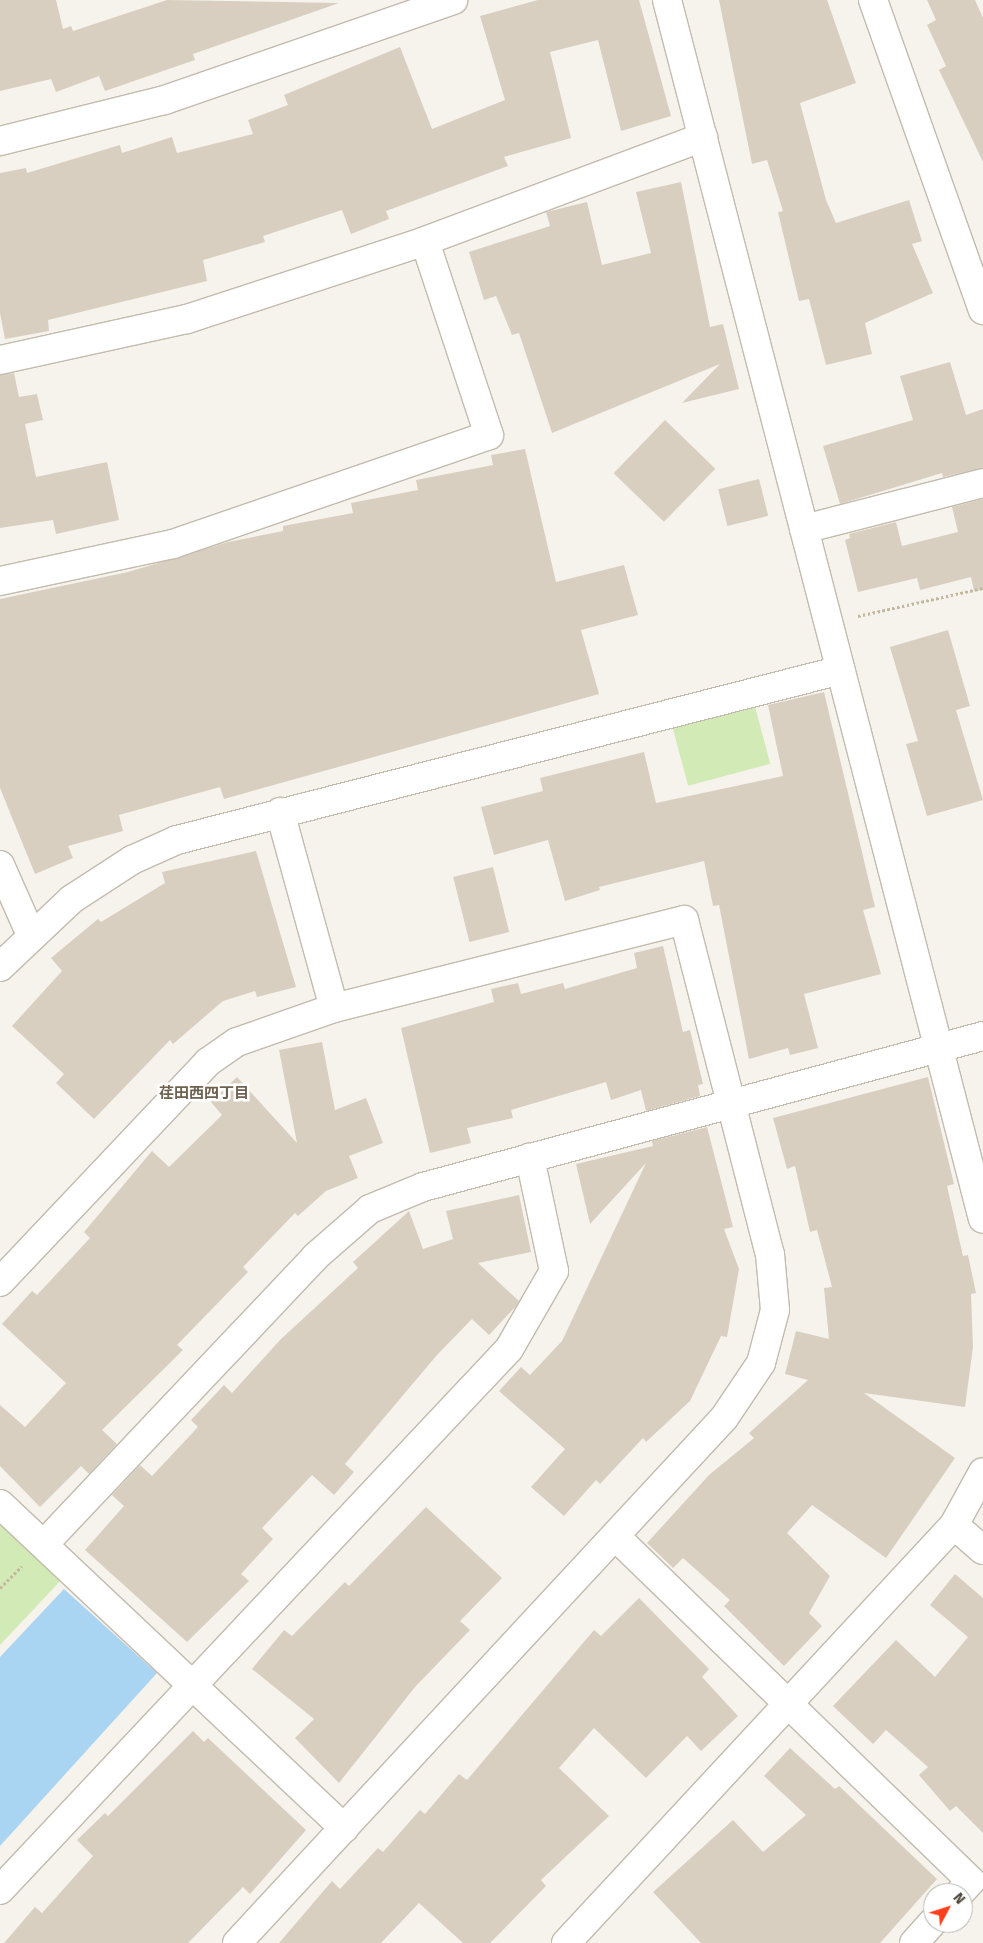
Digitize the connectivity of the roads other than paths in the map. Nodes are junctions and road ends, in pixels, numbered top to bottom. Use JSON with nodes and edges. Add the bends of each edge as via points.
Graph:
{"nodes":[{"id":1,"x":453,"y":0,"type":"edge"},
{"id":2,"x":667,"y":0,"type":"edge"},
{"id":3,"x":873,"y":0,"type":"edge"},
{"id":4,"x":703,"y":137,"type":"junction"},
{"id":5,"x":0,"y":142,"type":"edge"},
{"id":6,"x":425,"y":241,"type":"junction"},
{"id":7,"x":983,"y":310,"type":"edge"},
{"id":8,"x":0,"y":360,"type":"edge"},
{"id":9,"x":983,"y":483,"type":"edge"},
{"id":10,"x":804,"y":528,"type":"junction"},
{"id":11,"x":0,"y":581,"type":"edge"},
{"id":12,"x":841,"y":670,"type":"junction"},
{"id":13,"x":280,"y":812,"type":"junction"},
{"id":14,"x":0,"y":865,"type":"edge"},
{"id":15,"x":31,"y":935,"type":"junction"},
{"id":16,"x":0,"y":967,"type":"edge"},
{"id":17,"x":334,"y":1008,"type":"junction"},
{"id":18,"x":983,"y":1036,"type":"edge"},
{"id":19,"x":941,"y":1047,"type":"junction"},
{"id":20,"x":729,"y":1101,"type":"junction"},
{"id":21,"x":530,"y":1158,"type":"junction"},
{"id":22,"x":983,"y":1219,"type":"edge"},
{"id":23,"x":0,"y":1282,"type":"edge"},
{"id":24,"x":983,"y":1472,"type":"edge"},
{"id":25,"x":0,"y":1504,"type":"edge"},
{"id":26,"x":954,"y":1525,"type":"junction"},
{"id":27,"x":616,"y":1536,"type":"junction"},
{"id":28,"x":44,"y":1544,"type":"junction"},
{"id":29,"x":983,"y":1550,"type":"edge"},
{"id":30,"x":194,"y":1685,"type":"junction"},
{"id":31,"x":788,"y":1707,"type":"junction"},
{"id":32,"x":344,"y":1828,"type":"junction"},
{"id":33,"x":969,"y":1883,"type":"edge"},
{"id":34,"x":0,"y":1890,"type":"edge"},
{"id":35,"x":923,"y":1933,"type":"edge"},
{"id":36,"x":237,"y":1943,"type":"edge"},
{"id":37,"x":566,"y":1943,"type":"edge"},
{"id":38,"x":914,"y":1943,"type":"edge"}],
"edges":[{"from":1,"to":5,"type":"street","via":[[165,100]]},
{"from":2,"to":4,"type":"street"},
{"from":3,"to":7,"type":"street"},
{"from":4,"to":6,"type":"street"},
{"from":4,"to":10,"type":"street"},
{"from":6,"to":8,"type":"street","via":[[187,319]]},
{"from":6,"to":11,"type":"street","via":[[488,435],[173,544]]},
{"from":9,"to":10,"type":"street"},
{"from":10,"to":12,"type":"street"},
{"from":12,"to":13,"type":"street"},
{"from":12,"to":19,"type":"street"},
{"from":13,"to":15,"type":"street","via":[[177,840],[132,860],[72,899]]},
{"from":13,"to":17,"type":"street"},
{"from":14,"to":15,"type":"street"},
{"from":15,"to":16,"type":"street"},
{"from":17,"to":20,"type":"street","via":[[684,920]]},
{"from":17,"to":23,"type":"street","via":[[237,1042],[208,1062]]},
{"from":18,"to":19,"type":"street"},
{"from":19,"to":20,"type":"street"},
{"from":19,"to":22,"type":"street"},
{"from":20,"to":21,"type":"street"},
{"from":20,"to":27,"type":"street","via":[[770,1254],[775,1310],[761,1363],[724,1418]]},
{"from":21,"to":28,"type":"street","via":[[423,1186],[370,1209],[315,1257]]},
{"from":21,"to":30,"type":"street","via":[[554,1270],[509,1349]]},
{"from":24,"to":26,"type":"street"},
{"from":25,"to":28,"type":"street"},
{"from":26,"to":29,"type":"street"},
{"from":26,"to":31,"type":"street"},
{"from":27,"to":31,"type":"street"},
{"from":27,"to":32,"type":"street"},
{"from":28,"to":30,"type":"street"},
{"from":30,"to":32,"type":"street"},
{"from":30,"to":34,"type":"street"},
{"from":31,"to":33,"type":"street","via":[[971,1881]]},
{"from":31,"to":37,"type":"street"},
{"from":32,"to":36,"type":"street"},
{"from":35,"to":38,"type":"street"}]}
